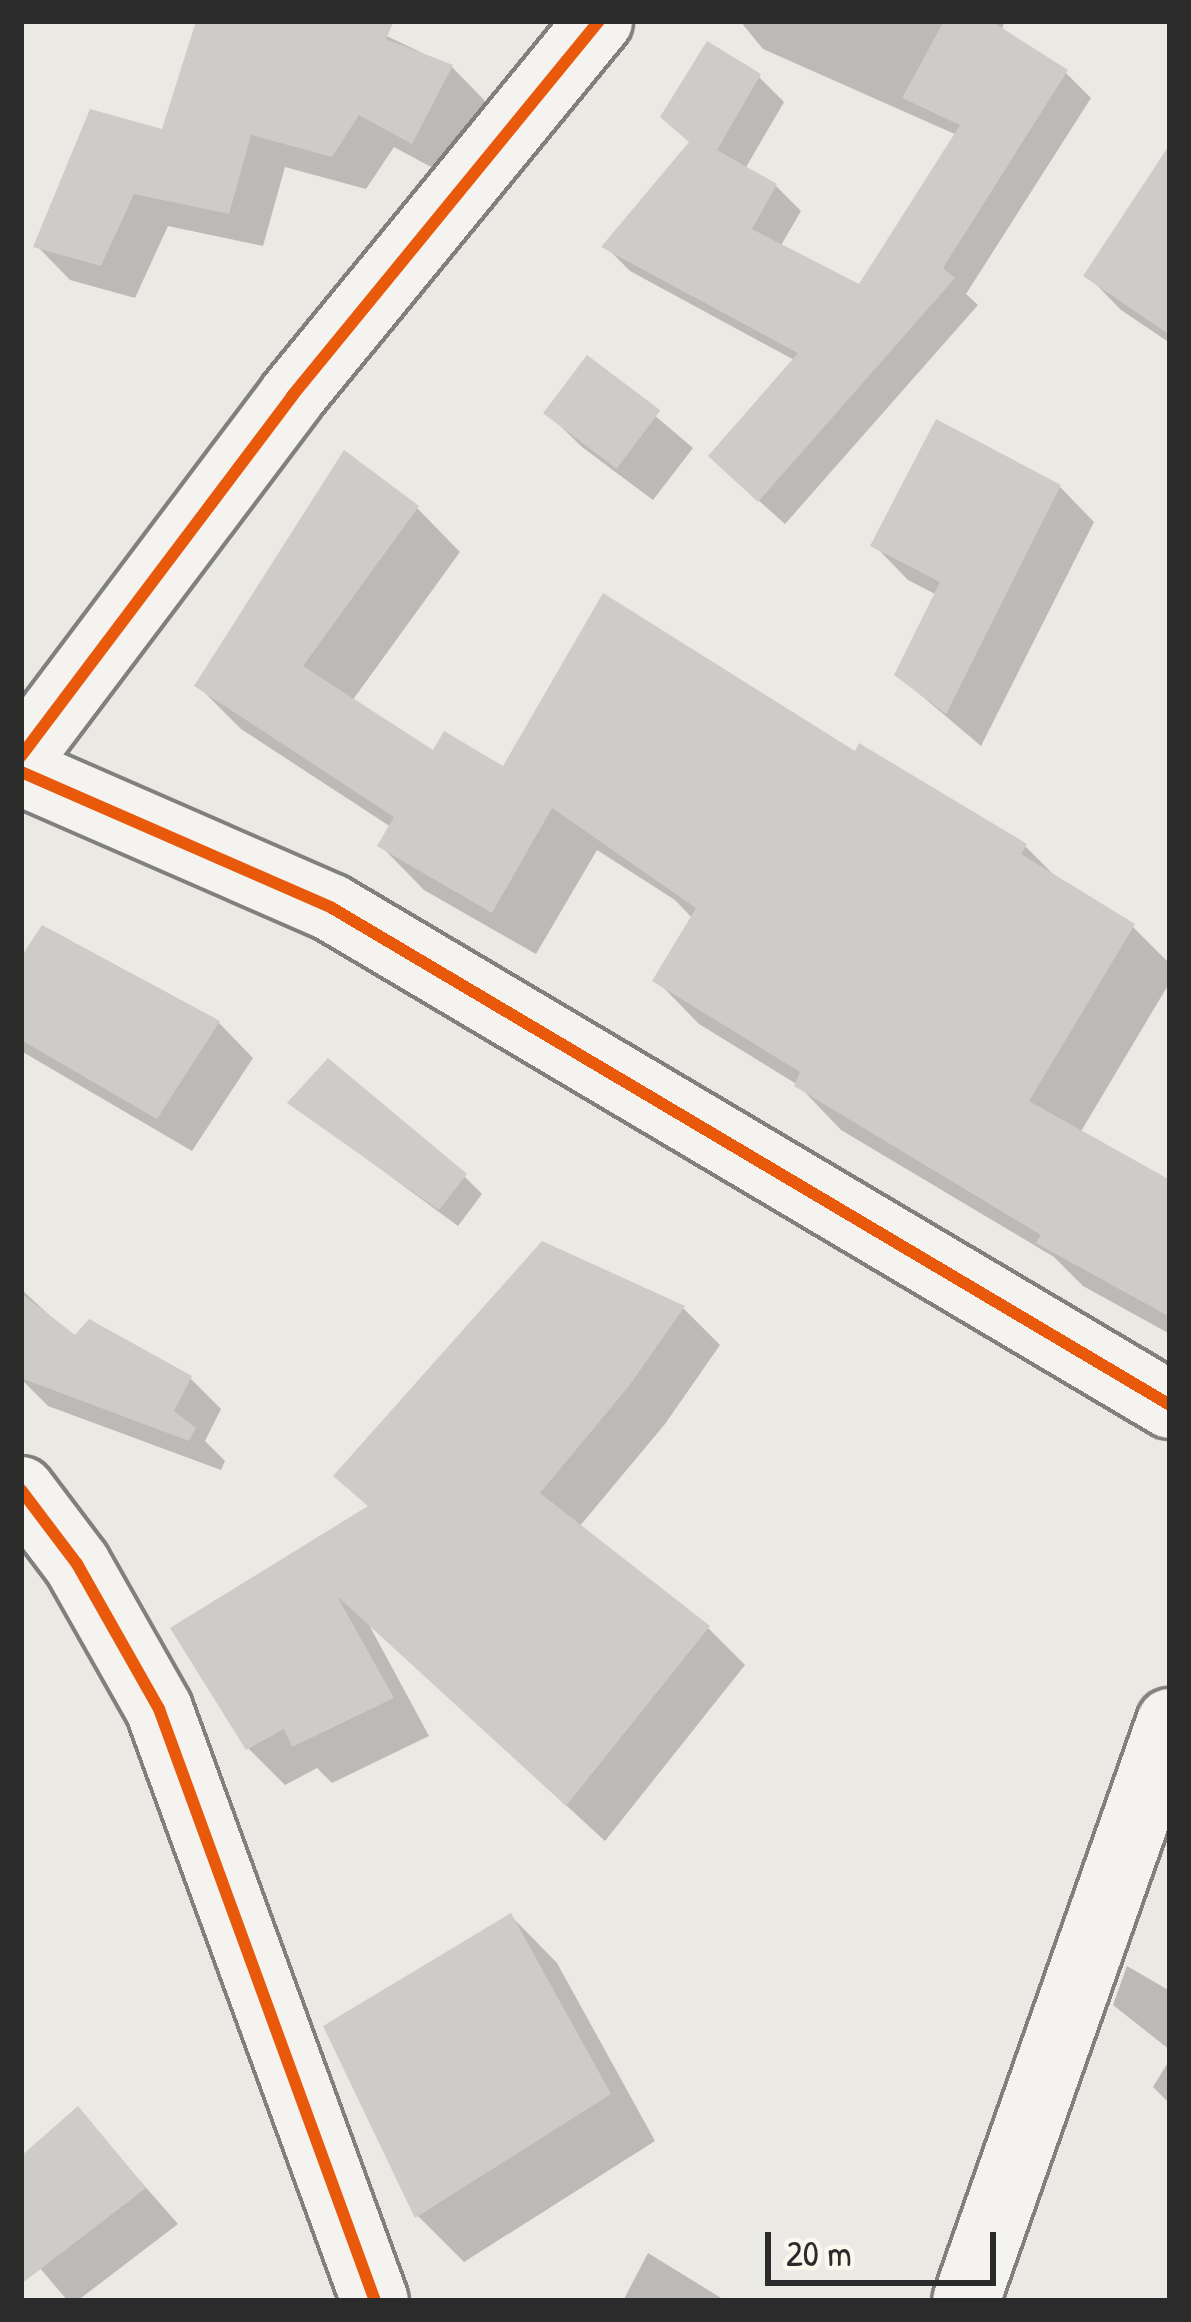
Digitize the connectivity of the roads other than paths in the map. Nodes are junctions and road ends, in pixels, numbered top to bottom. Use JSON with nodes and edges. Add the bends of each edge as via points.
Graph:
{"nodes":[{"id":1,"x":599,"y":21,"type":"edge"},
{"id":2,"x":21,"y":756,"type":"edge"},
{"id":3,"x":21,"y":772,"type":"edge"},
{"id":4,"x":1170,"y":1405,"type":"edge"},
{"id":5,"x":21,"y":1490,"type":"edge"},
{"id":6,"x":1170,"y":1722,"type":"edge"},
{"id":7,"x":375,"y":2301,"type":"edge"},
{"id":8,"x":966,"y":2301,"type":"edge"}],
"edges":[{"from":1,"to":2,"type":"street","via":[[292,396]]},
{"from":3,"to":4,"type":"street","via":[[332,908]]},
{"from":5,"to":7,"type":"street","via":[[77,1564],[159,1709]]},
{"from":6,"to":8,"type":"street"}]}
